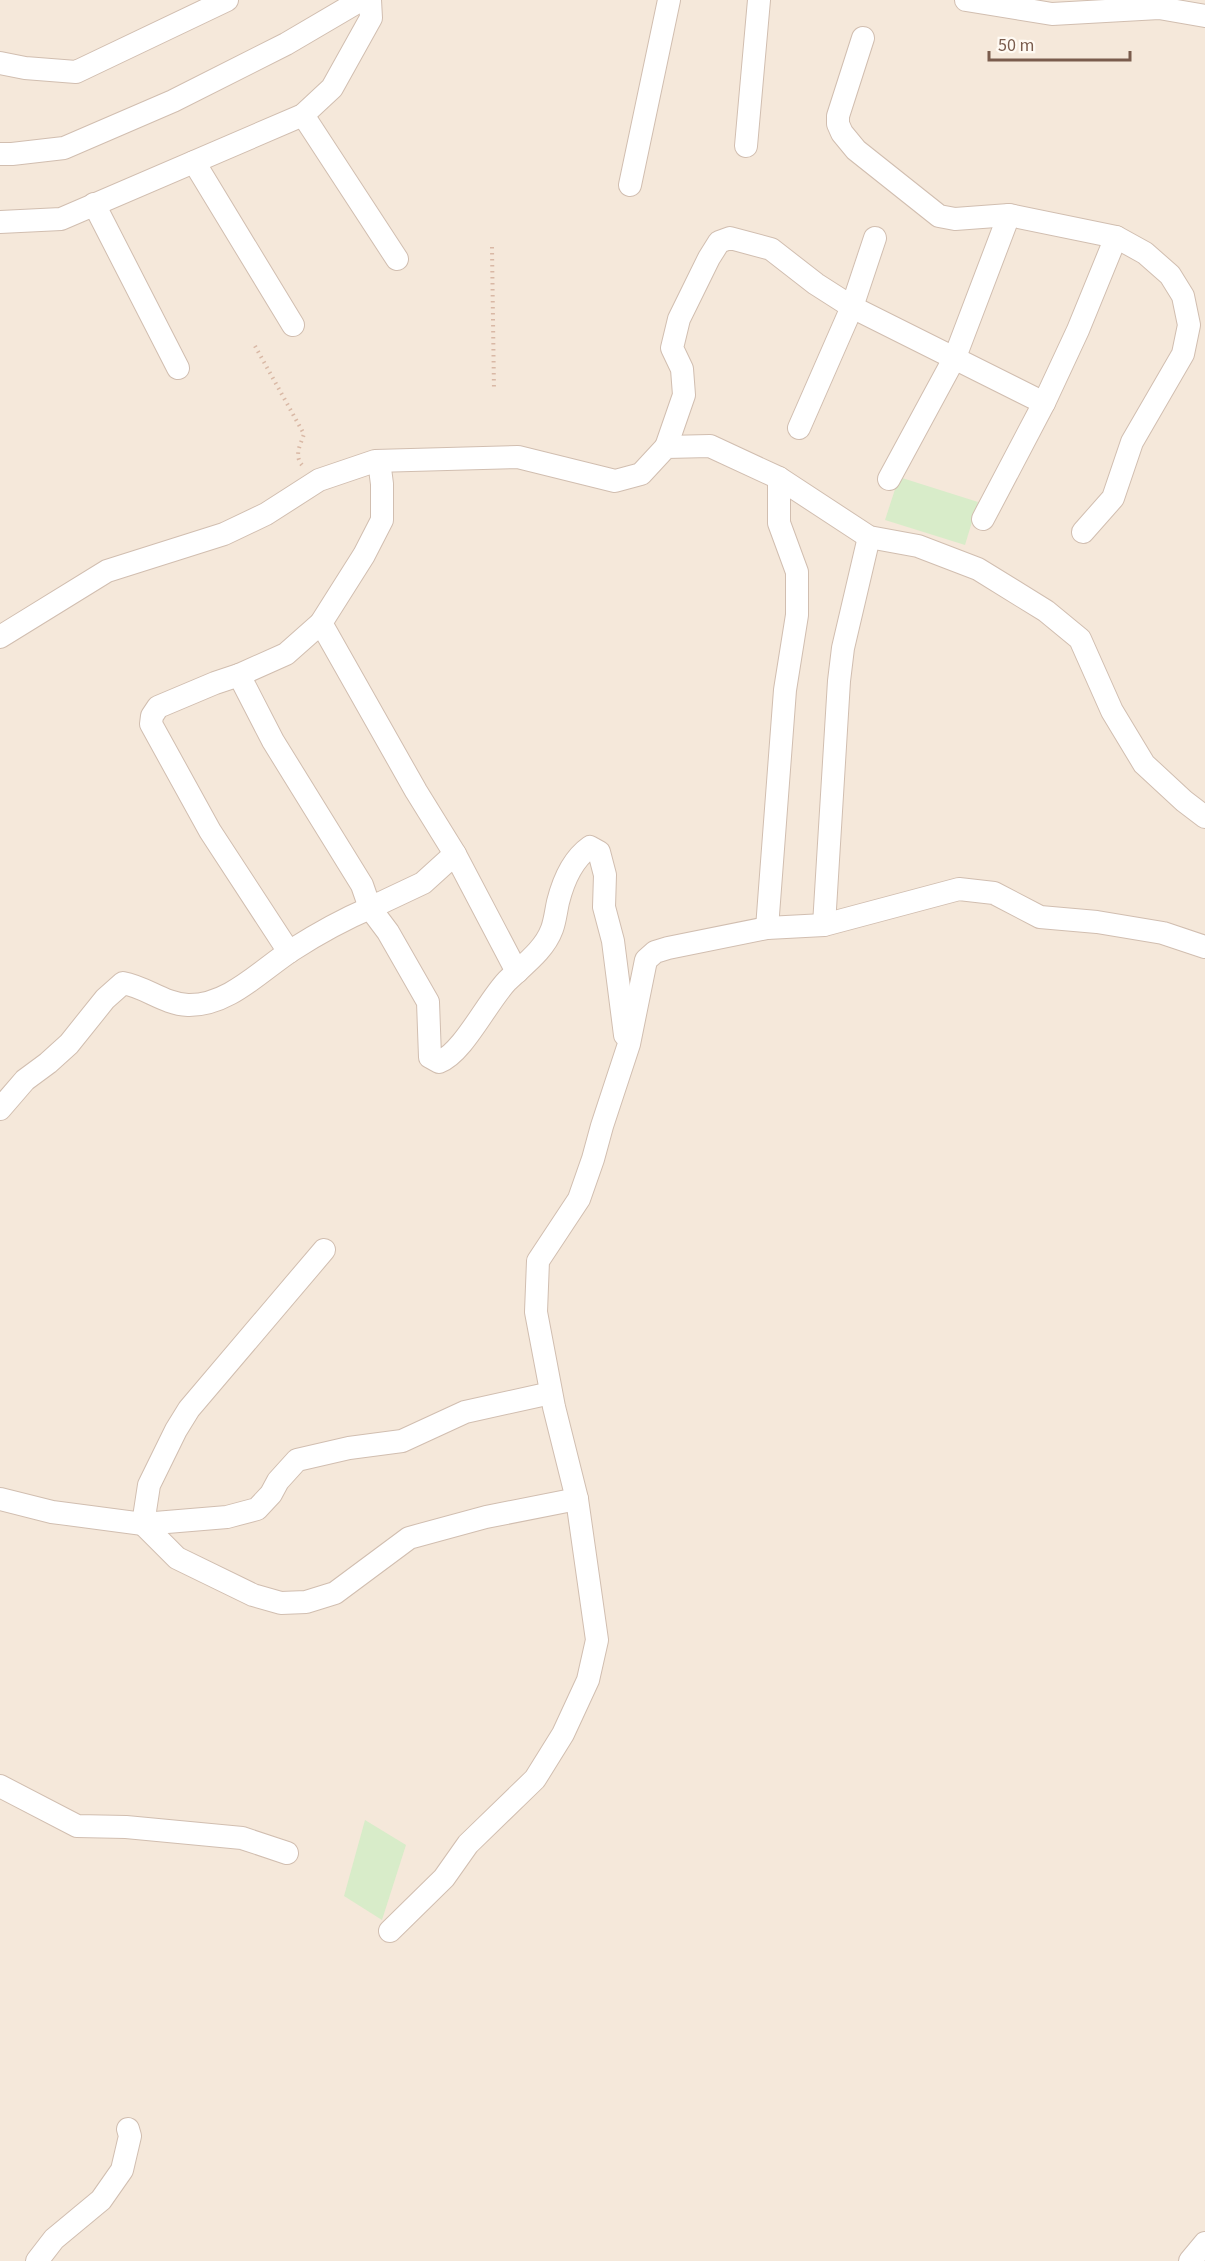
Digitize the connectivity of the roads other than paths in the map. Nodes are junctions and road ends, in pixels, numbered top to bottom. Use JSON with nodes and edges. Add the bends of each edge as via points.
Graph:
{"nodes":[{"id":1,"x":227,"y":0,"type":"edge"},
{"id":2,"x":361,"y":0,"type":"edge"},
{"id":3,"x":370,"y":0,"type":"edge"},
{"id":4,"x":669,"y":0,"type":"edge"},
{"id":5,"x":759,"y":0,"type":"edge"},
{"id":6,"x":966,"y":0,"type":"edge"},
{"id":7,"x":1205,"y":16,"type":"edge"},
{"id":8,"x":863,"y":38,"type":"dead end"},
{"id":9,"x":0,"y":63,"type":"edge"},
{"id":10,"x":303,"y":115,"type":"junction"},
{"id":11,"x":746,"y":146,"type":"dead end"},
{"id":12,"x":0,"y":154,"type":"edge"},
{"id":13,"x":194,"y":162,"type":"junction"},
{"id":14,"x":630,"y":185,"type":"dead end"},
{"id":15,"x":94,"y":204,"type":"junction"},
{"id":16,"x":1009,"y":215,"type":"junction"},
{"id":17,"x":0,"y":222,"type":"edge"},
{"id":18,"x":1116,"y":237,"type":"junction"},
{"id":19,"x":875,"y":238,"type":"dead end"},
{"id":20,"x":397,"y":259,"type":"dead end"},
{"id":21,"x":852,"y":307,"type":"junction"},
{"id":22,"x":293,"y":325,"type":"dead end"},
{"id":23,"x":955,"y":357,"type":"junction"},
{"id":24,"x":178,"y":368,"type":"dead end"},
{"id":25,"x":1044,"y":404,"type":"junction"},
{"id":26,"x":799,"y":428,"type":"dead end"},
{"id":27,"x":666,"y":447,"type":"junction"},
{"id":28,"x":379,"y":461,"type":"junction"},
{"id":29,"x":779,"y":478,"type":"junction"},
{"id":30,"x":889,"y":479,"type":"dead end"},
{"id":31,"x":983,"y":519,"type":"dead end"},
{"id":32,"x":1083,"y":532,"type":"dead end"},
{"id":33,"x":869,"y":537,"type":"junction"},
{"id":34,"x":321,"y":623,"type":"junction"},
{"id":35,"x":0,"y":638,"type":"edge"},
{"id":36,"x":239,"y":675,"type":"junction"},
{"id":37,"x":1205,"y":817,"type":"edge"},
{"id":38,"x":455,"y":854,"type":"junction"},
{"id":39,"x":370,"y":909,"type":"junction"},
{"id":40,"x":824,"y":925,"type":"junction"},
{"id":41,"x":767,"y":928,"type":"junction"},
{"id":42,"x":1205,"y":947,"type":"edge"},
{"id":43,"x":289,"y":952,"type":"junction"},
{"id":44,"x":517,"y":972,"type":"junction"},
{"id":45,"x":629,"y":1044,"type":"junction"},
{"id":46,"x":0,"y":1109,"type":"edge"},
{"id":47,"x":324,"y":1250,"type":"dead end"},
{"id":48,"x":551,"y":1393,"type":"junction"},
{"id":49,"x":0,"y":1499,"type":"edge"},
{"id":50,"x":577,"y":1499,"type":"junction"},
{"id":51,"x":143,"y":1524,"type":"junction"},
{"id":52,"x":0,"y":1786,"type":"edge"},
{"id":53,"x":286,"y":1853,"type":"dead end"},
{"id":54,"x":390,"y":1931,"type":"dead end"},
{"id":55,"x":128,"y":2129,"type":"dead end"},
{"id":56,"x":1205,"y":2243,"type":"edge"},
{"id":57,"x":37,"y":2261,"type":"edge"},
{"id":58,"x":1190,"y":2261,"type":"edge"}],
"edges":[{"from":1,"to":9,"type":"street","via":[[76,72]]},
{"from":2,"to":12,"type":"street","via":[[286,44],[173,101],[64,148]]},
{"from":3,"to":10,"type":"street","via":[[371,18],[332,88]]},
{"from":4,"to":14,"type":"street"},
{"from":5,"to":11,"type":"street"},
{"from":6,"to":7,"type":"street","via":[[1052,14],[1159,8]]},
{"from":8,"to":16,"type":"street","via":[[838,116],[842,133],[856,150],[939,216],[955,219]]},
{"from":10,"to":13,"type":"street"},
{"from":10,"to":20,"type":"street"},
{"from":13,"to":15,"type":"street"},
{"from":13,"to":22,"type":"street"},
{"from":15,"to":17,"type":"street","via":[[61,219]]},
{"from":15,"to":24,"type":"street"},
{"from":16,"to":18,"type":"street"},
{"from":16,"to":23,"type":"street"},
{"from":18,"to":25,"type":"street"},
{"from":18,"to":32,"type":"street","via":[[1145,253],[1170,275],[1183,296],[1189,325],[1184,354],[1132,442],[1113,498]]},
{"from":19,"to":21,"type":"street"},
{"from":21,"to":23,"type":"street"},
{"from":21,"to":26,"type":"street"},
{"from":21,"to":27,"type":"street","via":[[771,249],[730,238],[719,242],[679,319],[672,348],[682,369],[684,395]]},
{"from":23,"to":25,"type":"street"},
{"from":23,"to":30,"type":"street"},
{"from":25,"to":31,"type":"street"},
{"from":27,"to":28,"type":"street","via":[[640,474],[615,481],[518,457]]},
{"from":27,"to":29,"type":"street","via":[[710,446]]},
{"from":28,"to":34,"type":"street","via":[[381,520]]},
{"from":28,"to":35,"type":"street","via":[[319,480],[266,514],[224,534],[107,571]]},
{"from":29,"to":33,"type":"street"},
{"from":29,"to":41,"type":"street","via":[[779,524],[797,572],[797,615],[785,690]]},
{"from":33,"to":37,"type":"street","via":[[918,546],[978,569],[1046,612],[1080,639],[1112,711],[1144,764]]},
{"from":33,"to":40,"type":"street","via":[[839,681]]},
{"from":34,"to":36,"type":"street","via":[[286,654]]},
{"from":34,"to":38,"type":"street"},
{"from":36,"to":39,"type":"street","via":[[273,741],[362,885]]},
{"from":36,"to":43,"type":"street","via":[[158,707],[151,724],[210,831]]},
{"from":38,"to":39,"type":"street","via":[[423,883]]},
{"from":38,"to":44,"type":"street"},
{"from":39,"to":43,"type":"street","via":[[320,932]]},
{"from":39,"to":44,"type":"street","via":[[428,1002],[430,1057],[439,1062],[446,1060]]},
{"from":40,"to":41,"type":"street"},
{"from":40,"to":42,"type":"street","via":[[959,889],[993,893],[1040,917],[1163,933]]},
{"from":41,"to":45,"type":"street","via":[[655,952],[646,960]]},
{"from":43,"to":46,"type":"street","via":[[236,990],[206,1005],[184,1005],[123,983],[69,1044],[25,1080]]},
{"from":44,"to":45,"type":"street","via":[[552,931],[558,900],[581,853],[590,847],[599,852],[623,1032]]},
{"from":45,"to":48,"type":"street","via":[[579,1199],[538,1261],[536,1311]]},
{"from":47,"to":51,"type":"street","via":[[189,1409],[149,1485]]},
{"from":48,"to":50,"type":"street"},
{"from":48,"to":51,"type":"street","via":[[465,1412],[402,1441],[297,1460],[257,1509],[227,1517]]},
{"from":49,"to":51,"type":"street","via":[[52,1512]]},
{"from":50,"to":51,"type":"street","via":[[486,1517],[409,1538],[335,1593],[306,1602],[281,1603],[253,1596],[177,1558]]},
{"from":50,"to":54,"type":"street","via":[[597,1640],[588,1680],[535,1779]]},
{"from":52,"to":53,"type":"street","via":[[77,1826],[242,1838]]},
{"from":55,"to":57,"type":"street","via":[[122,2170],[101,2200],[54,2239]]},
{"from":56,"to":58,"type":"street"}]}
